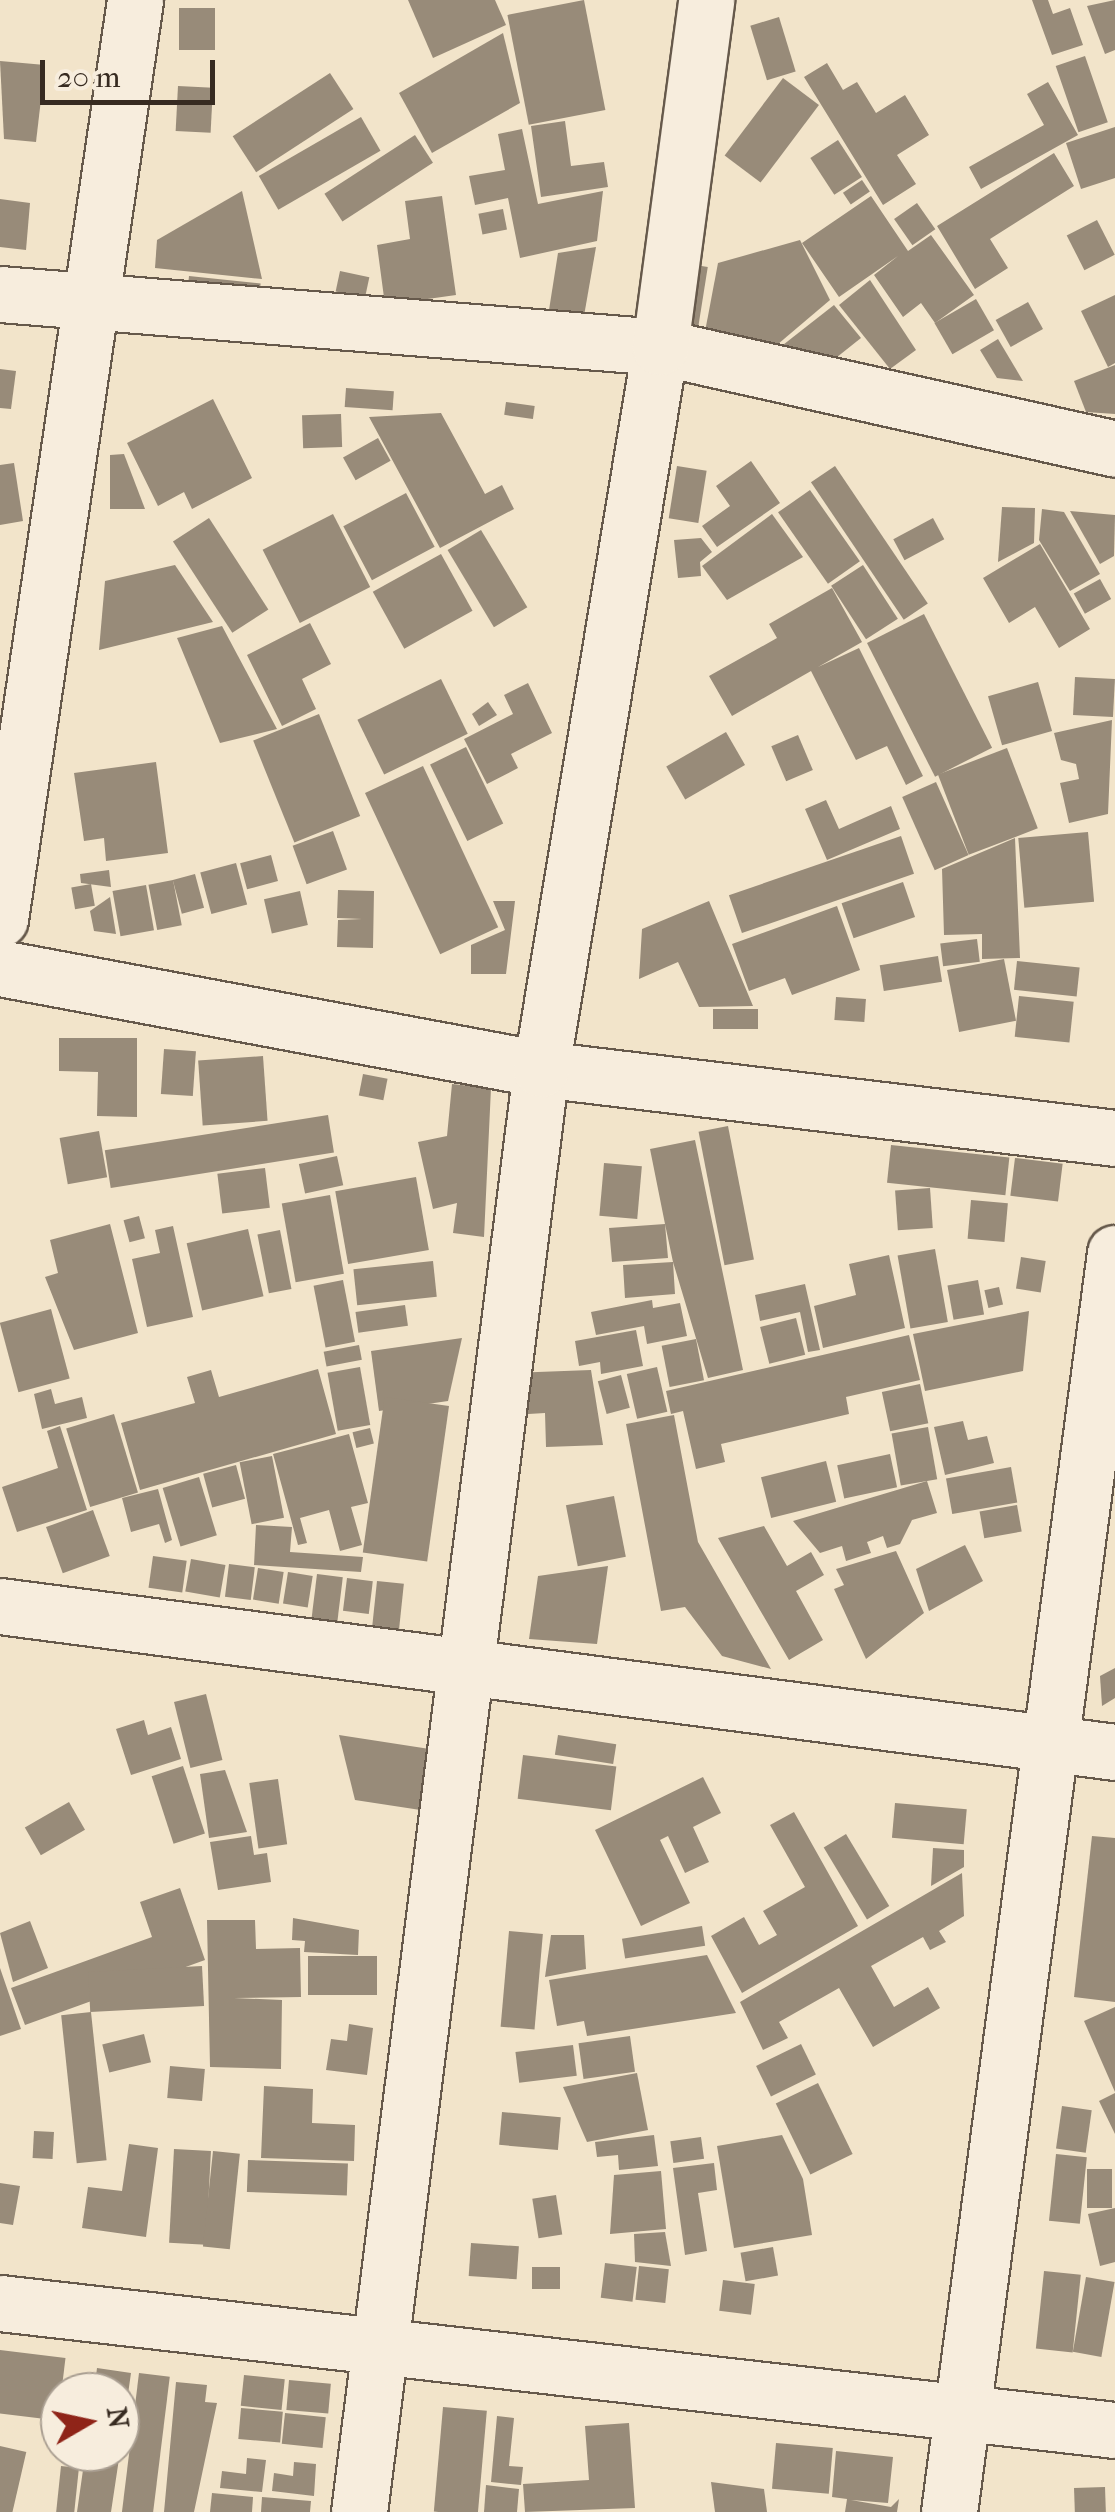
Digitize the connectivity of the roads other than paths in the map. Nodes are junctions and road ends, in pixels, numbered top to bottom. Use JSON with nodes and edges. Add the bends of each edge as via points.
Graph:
{"nodes":[{"id":1,"x":135,"y":0,"type":"edge"},
{"id":2,"x":706,"y":0,"type":"edge"},
{"id":3,"x":0,"y":294,"type":"edge"},
{"id":4,"x":96,"y":307,"type":"junction"},
{"id":5,"x":660,"y":348,"type":"junction"},
{"id":6,"x":1115,"y":449,"type":"edge"},
{"id":7,"x":0,"y":920,"type":"edge"},
{"id":8,"x":0,"y":968,"type":"edge"},
{"id":9,"x":540,"y":1069,"type":"junction"},
{"id":10,"x":1115,"y":1138,"type":"edge"},
{"id":11,"x":1115,"y":1253,"type":"edge"},
{"id":12,"x":0,"y":1606,"type":"edge"},
{"id":13,"x":459,"y":1664,"type":"junction"},
{"id":14,"x":1053,"y":1742,"type":"junction"},
{"id":15,"x":1115,"y":1752,"type":"edge"},
{"id":16,"x":0,"y":2303,"type":"edge"},
{"id":17,"x":378,"y":2346,"type":"junction"},
{"id":18,"x":960,"y":2412,"type":"junction"},
{"id":19,"x":1115,"y":2430,"type":"edge"},
{"id":20,"x":360,"y":2512,"type":"edge"},
{"id":21,"x":949,"y":2512,"type":"edge"}],
"edges":[{"from":1,"to":4,"type":"street"},
{"from":2,"to":5,"type":"street"},
{"from":3,"to":4,"type":"street"},
{"from":4,"to":5,"type":"street"},
{"from":4,"to":7,"type":"street"},
{"from":5,"to":6,"type":"street"},
{"from":5,"to":9,"type":"street"},
{"from":8,"to":9,"type":"street"},
{"from":9,"to":10,"type":"street"},
{"from":9,"to":13,"type":"street"},
{"from":11,"to":14,"type":"street"},
{"from":12,"to":13,"type":"street"},
{"from":13,"to":14,"type":"street"},
{"from":13,"to":17,"type":"street"},
{"from":14,"to":15,"type":"street"},
{"from":14,"to":18,"type":"street"},
{"from":16,"to":17,"type":"street"},
{"from":17,"to":18,"type":"street"},
{"from":17,"to":20,"type":"street"},
{"from":18,"to":19,"type":"street"},
{"from":18,"to":21,"type":"street"}]}
